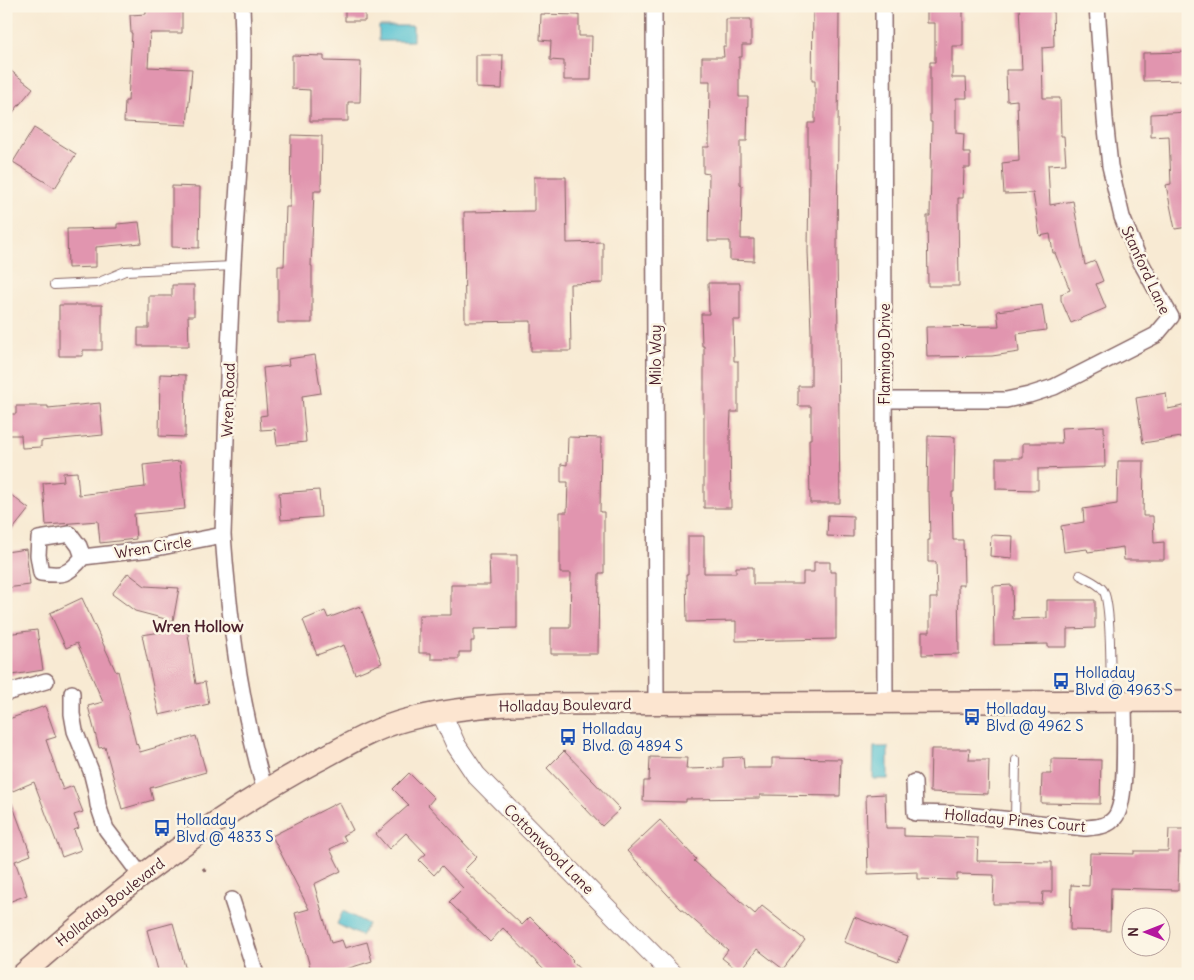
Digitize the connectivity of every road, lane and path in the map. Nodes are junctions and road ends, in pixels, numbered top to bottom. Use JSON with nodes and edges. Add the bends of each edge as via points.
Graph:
{"nodes":[{"id":1,"x":242,"y":6,"type":"edge"},
{"id":2,"x":654,"y":6,"type":"edge"},
{"id":3,"x":884,"y":6,"type":"edge"},
{"id":4,"x":1097,"y":6,"type":"edge"},
{"id":5,"x":233,"y":266,"type":"junction"},
{"id":6,"x":54,"y":285,"type":"dead end"},
{"id":7,"x":884,"y":400,"type":"junction"},
{"id":8,"x":223,"y":535,"type":"junction"},
{"id":9,"x":83,"y":557,"type":"dead end"},
{"id":10,"x":1080,"y":575,"type":"dead end"},
{"id":11,"x":46,"y":682,"type":"dead end"},
{"id":12,"x":6,"y":693,"type":"edge"},
{"id":13,"x":72,"y":694,"type":"dead end"},
{"id":14,"x":1117,"y":701,"type":"junction"},
{"id":15,"x":1188,"y":701,"type":"edge"},
{"id":16,"x":885,"y":702,"type":"junction"},
{"id":17,"x":656,"y":704,"type":"junction"},
{"id":18,"x":442,"y":712,"type":"junction"},
{"id":19,"x":1016,"y":760,"type":"dead end"},
{"id":20,"x":914,"y":782,"type":"dead end"},
{"id":21,"x":264,"y":791,"type":"junction"},
{"id":22,"x":1015,"y":819,"type":"junction"},
{"id":23,"x":203,"y":868,"type":"dead end"},
{"id":24,"x":206,"y":872,"type":"dead end"},
{"id":25,"x":142,"y":877,"type":"junction"},
{"id":26,"x":232,"y":900,"type":"dead end"},
{"id":27,"x":23,"y":974,"type":"edge"},
{"id":28,"x":256,"y":974,"type":"edge"},
{"id":29,"x":672,"y":974,"type":"edge"}],
"edges":[{"from":1,"to":5,"type":"street","name":"Wren Road","via":[[243,112]]},
{"from":2,"to":17,"type":"street","name":"Milo Way"},
{"from":3,"to":7,"type":"street","name":"Flamingo Drive"},
{"from":4,"to":7,"type":"street","name":"Stanford Lane","via":[[1110,166],[1122,217],[1139,259],[1171,317],[1156,335],[1054,387],[1029,395],[1006,400]]},
{"from":5,"to":6,"type":"lane","via":[[125,271],[97,283]]},
{"from":5,"to":8,"type":"street","name":"Wren Road"},
{"from":7,"to":16,"type":"street","name":"Flamingo Drive"},
{"from":8,"to":9,"type":"street","name":"Wren Circle","via":[[151,549]]},
{"from":8,"to":21,"type":"street","name":"Wren Road","via":[[236,657],[252,747]]},
{"from":10,"to":14,"type":"lane","via":[[1104,592]]},
{"from":11,"to":12,"type":"street"},
{"from":13,"to":25,"type":"street","via":[[75,731],[91,771],[106,829]]},
{"from":14,"to":15,"type":"main road","name":"Holladay Boulevard"},
{"from":14,"to":16,"type":"main road","name":"Holladay Boulevard"},
{"from":14,"to":22,"type":"street","name":"Holladay Pines Court","via":[[1122,801],[1116,817],[1103,826],[1085,828]]},
{"from":16,"to":17,"type":"main road","name":"Holladay Boulevard"},
{"from":17,"to":18,"type":"main road","name":"Holladay Boulevard","via":[[523,704]]},
{"from":18,"to":21,"type":"main road","name":"Holladay Boulevard","via":[[405,720],[369,734]]},
{"from":18,"to":29,"type":"street","name":"Cottonwood Lane","via":[[456,745],[476,775]]},
{"from":19,"to":22,"type":"lane"},
{"from":20,"to":22,"type":"street","name":"Holladay Pines Court","via":[[915,813]]},
{"from":21,"to":25,"type":"main road","name":"Holladay Boulevard","via":[[221,818]]},
{"from":23,"to":24,"type":"path"},
{"from":25,"to":27,"type":"main road","name":"Holladay Boulevard"},
{"from":26,"to":28,"type":"street"}]}
